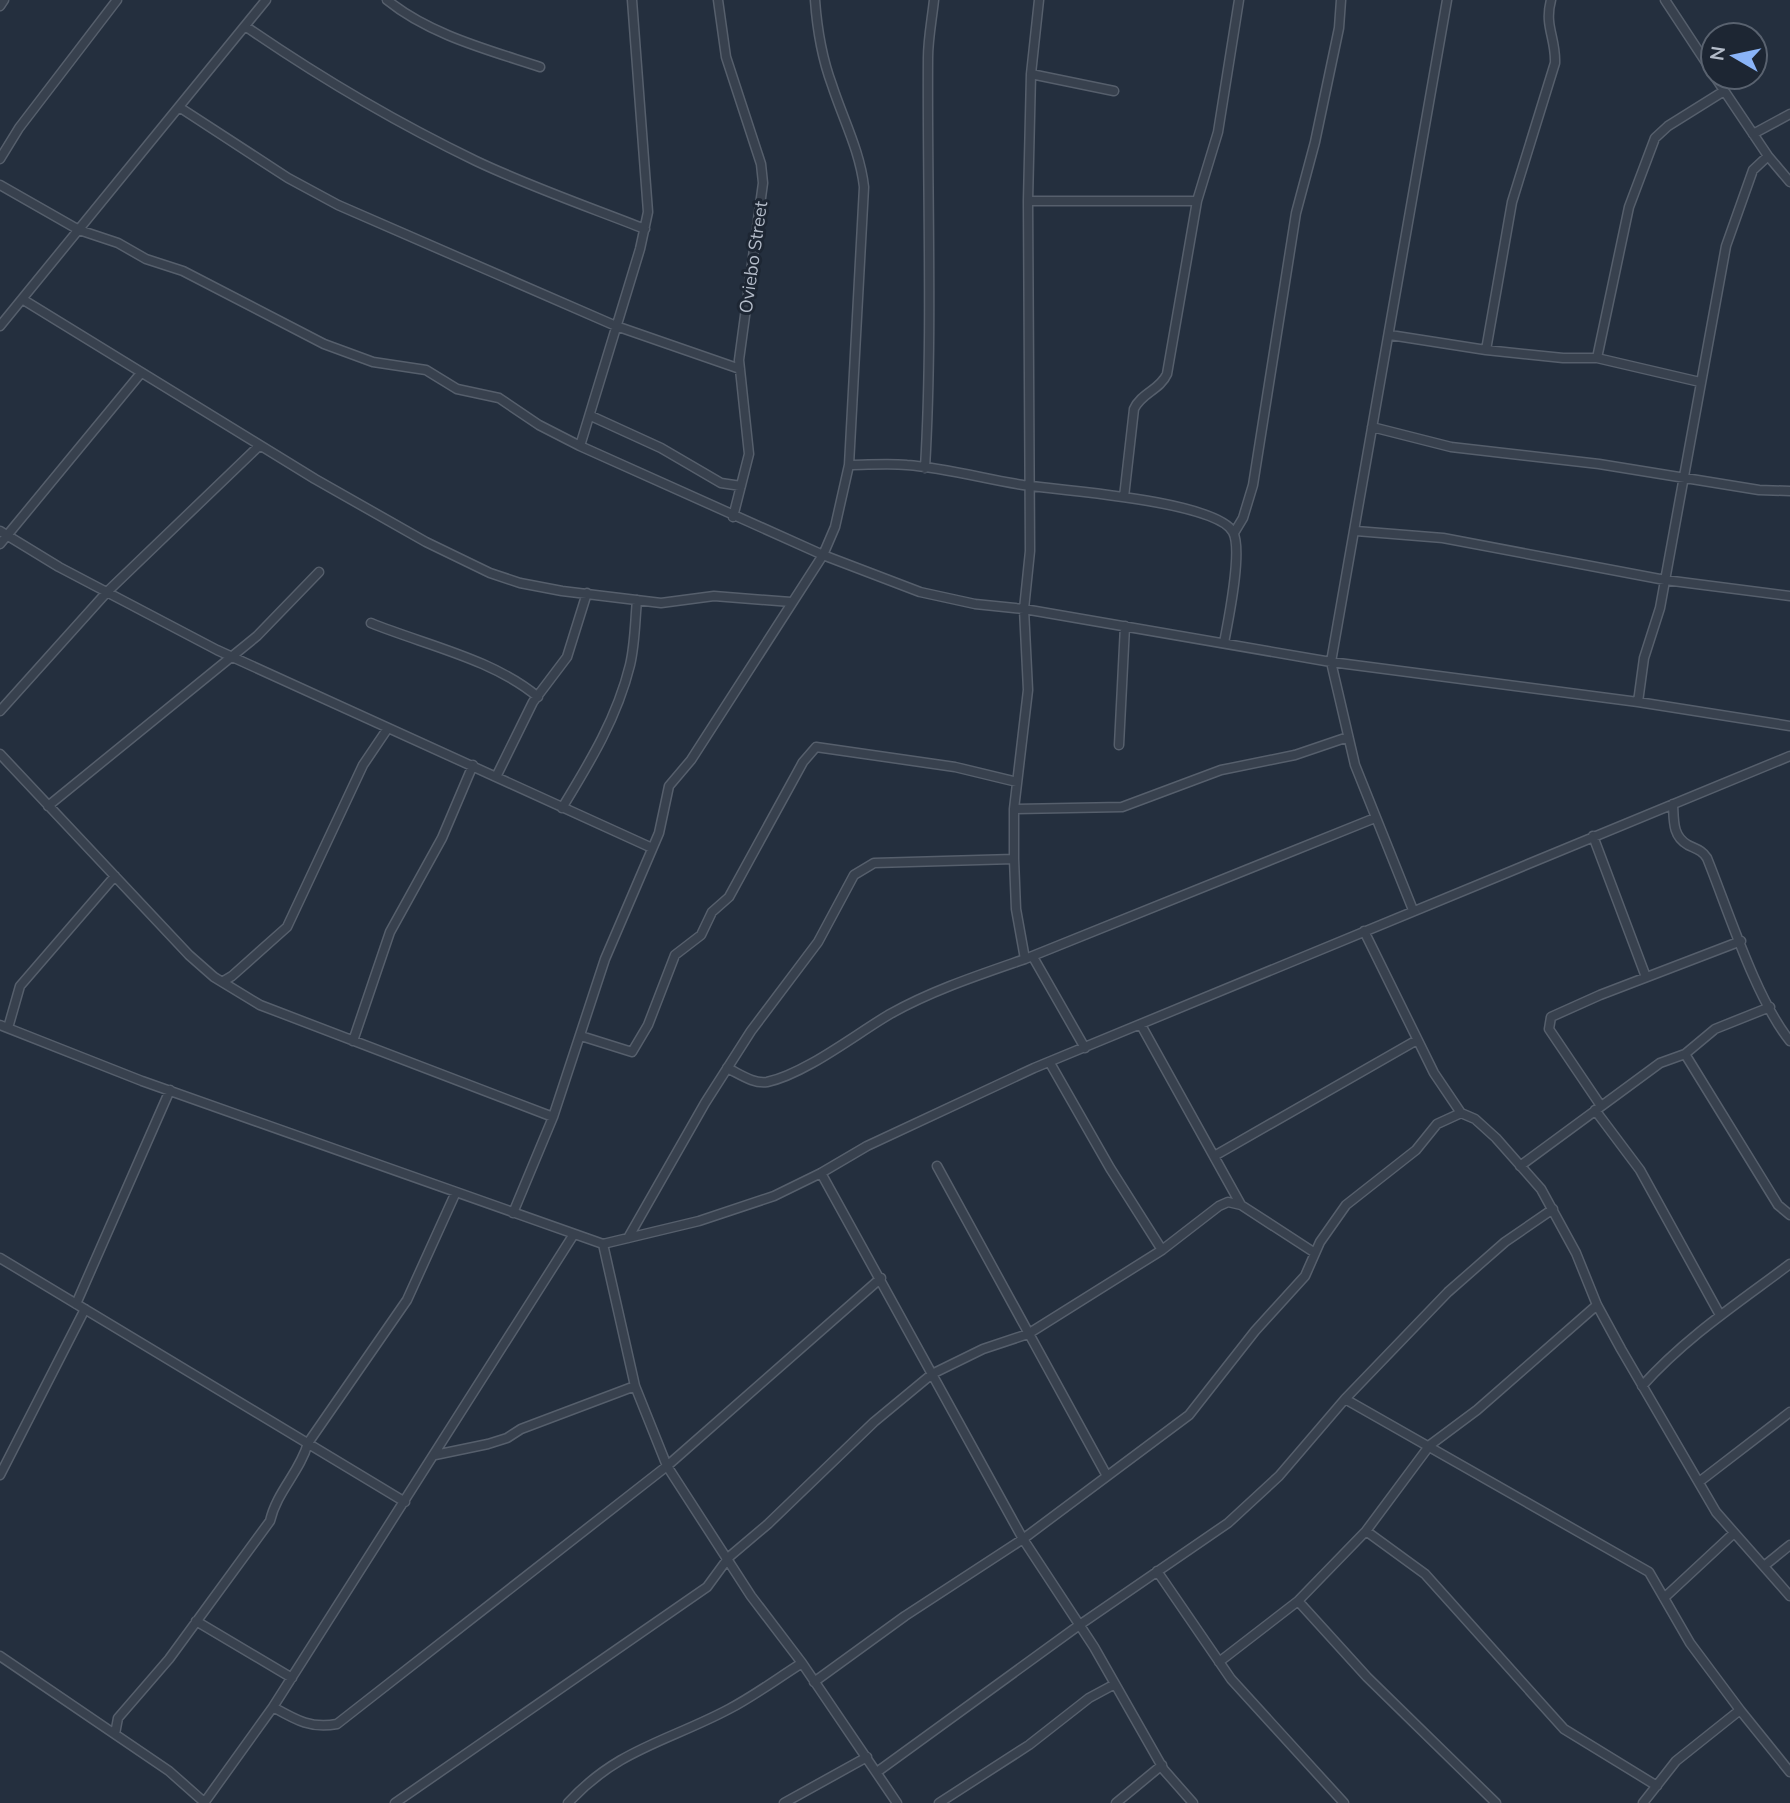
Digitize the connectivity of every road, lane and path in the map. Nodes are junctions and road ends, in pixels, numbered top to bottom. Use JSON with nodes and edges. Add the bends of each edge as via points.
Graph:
{"nodes":[{"id":1,"x":4,"y":0,"type":"edge"},
{"id":2,"x":117,"y":0,"type":"edge"},
{"id":3,"x":266,"y":0,"type":"edge"},
{"id":4,"x":387,"y":0,"type":"edge"},
{"id":5,"x":632,"y":0,"type":"edge"},
{"id":6,"x":718,"y":0,"type":"edge"},
{"id":7,"x":815,"y":0,"type":"edge"},
{"id":8,"x":934,"y":0,"type":"edge"},
{"id":9,"x":1039,"y":0,"type":"edge"},
{"id":10,"x":1239,"y":0,"type":"edge"},
{"id":11,"x":1341,"y":0,"type":"edge"},
{"id":12,"x":1447,"y":0,"type":"edge"},
{"id":13,"x":1551,"y":0,"type":"edge"},
{"id":14,"x":1665,"y":0,"type":"edge"},
{"id":15,"x":0,"y":6,"type":"edge"},
{"id":16,"x":245,"y":26,"type":"junction"},
{"id":17,"x":1699,"y":52,"type":"edge"},
{"id":18,"x":540,"y":67,"type":"dead end"},
{"id":19,"x":1031,"y":74,"type":"junction"},
{"id":20,"x":1114,"y":91,"type":"dead end"},
{"id":21,"x":1724,"y":91,"type":"joint"},
{"id":22,"x":179,"y":107,"type":"junction"},
{"id":23,"x":1790,"y":114,"type":"edge"},
{"id":24,"x":1753,"y":134,"type":"junction"},
{"id":25,"x":1768,"y":156,"type":"junction"},
{"id":26,"x":0,"y":159,"type":"edge"},
{"id":27,"x":1790,"y":182,"type":"edge"},
{"id":28,"x":0,"y":185,"type":"edge"},
{"id":29,"x":1028,"y":201,"type":"junction"},
{"id":30,"x":1197,"y":201,"type":"junction"},
{"id":31,"x":645,"y":229,"type":"junction"},
{"id":32,"x":79,"y":230,"type":"junction"},
{"id":33,"x":22,"y":299,"type":"junction"},
{"id":34,"x":0,"y":326,"type":"edge"},
{"id":35,"x":617,"y":326,"type":"junction"},
{"id":36,"x":1390,"y":335,"type":"junction"},
{"id":37,"x":1486,"y":350,"type":"junction"},
{"id":38,"x":1597,"y":358,"type":"junction"},
{"id":39,"x":740,"y":369,"type":"junction"},
{"id":40,"x":141,"y":373,"type":"junction"},
{"id":41,"x":1700,"y":382,"type":"junction"},
{"id":42,"x":591,"y":416,"type":"junction"},
{"id":43,"x":1372,"y":427,"type":"junction"},
{"id":44,"x":259,"y":446,"type":"junction"},
{"id":45,"x":580,"y":446,"type":"junction"},
{"id":46,"x":849,"y":465,"type":"junction"},
{"id":47,"x":925,"y":468,"type":"junction"},
{"id":48,"x":1684,"y":479,"type":"junction"},
{"id":49,"x":741,"y":486,"type":"junction"},
{"id":50,"x":1029,"y":486,"type":"junction"},
{"id":51,"x":1790,"y":491,"type":"edge"},
{"id":52,"x":1124,"y":497,"type":"junction"},
{"id":53,"x":733,"y":517,"type":"junction"},
{"id":54,"x":1356,"y":531,"type":"junction"},
{"id":55,"x":4,"y":533,"type":"edge"},
{"id":56,"x":1234,"y":533,"type":"junction"},
{"id":57,"x":0,"y":544,"type":"edge"},
{"id":58,"x":823,"y":555,"type":"junction"},
{"id":59,"x":319,"y":572,"type":"dead end"},
{"id":60,"x":1665,"y":580,"type":"junction"},
{"id":61,"x":107,"y":592,"type":"junction"},
{"id":62,"x":587,"y":593,"type":"junction"},
{"id":63,"x":1790,"y":596,"type":"edge"},
{"id":64,"x":637,"y":600,"type":"junction"},
{"id":65,"x":791,"y":601,"type":"junction"},
{"id":66,"x":1024,"y":609,"type":"junction"},
{"id":67,"x":371,"y":622,"type":"dead end"},
{"id":68,"x":1125,"y":626,"type":"junction"},
{"id":69,"x":1224,"y":643,"type":"junction"},
{"id":70,"x":233,"y":657,"type":"junction"},
{"id":71,"x":1331,"y":662,"type":"junction"},
{"id":72,"x":538,"y":697,"type":"junction"},
{"id":73,"x":1638,"y":702,"type":"junction"},
{"id":74,"x":0,"y":711,"type":"edge"},
{"id":75,"x":1790,"y":726,"type":"edge"},
{"id":76,"x":388,"y":728,"type":"junction"},
{"id":77,"x":1348,"y":737,"type":"junction"},
{"id":78,"x":1119,"y":745,"type":"dead end"},
{"id":79,"x":0,"y":754,"type":"edge"},
{"id":80,"x":1790,"y":756,"type":"edge"},
{"id":81,"x":473,"y":765,"type":"junction"},
{"id":82,"x":496,"y":775,"type":"junction"},
{"id":83,"x":1017,"y":782,"type":"junction"},
{"id":84,"x":1673,"y":804,"type":"junction"},
{"id":85,"x":48,"y":806,"type":"junction"},
{"id":86,"x":562,"y":808,"type":"junction"},
{"id":87,"x":1014,"y":809,"type":"junction"},
{"id":88,"x":1375,"y":818,"type":"junction"},
{"id":89,"x":1593,"y":836,"type":"junction"},
{"id":90,"x":652,"y":848,"type":"junction"},
{"id":91,"x":1014,"y":859,"type":"junction"},
{"id":92,"x":115,"y":876,"type":"junction"},
{"id":93,"x":1413,"y":910,"type":"junction"},
{"id":94,"x":1364,"y":932,"type":"junction"},
{"id":95,"x":1741,"y":941,"type":"junction"},
{"id":96,"x":1029,"y":958,"type":"junction"},
{"id":97,"x":1646,"y":977,"type":"junction"},
{"id":98,"x":222,"y":982,"type":"junction"},
{"id":99,"x":1770,"y":1007,"type":"junction"},
{"id":100,"x":1141,"y":1025,"type":"junction"},
{"id":101,"x":4,"y":1026,"type":"edge"},
{"id":102,"x":581,"y":1035,"type":"junction"},
{"id":103,"x":1417,"y":1040,"type":"junction"},
{"id":104,"x":353,"y":1041,"type":"junction"},
{"id":105,"x":1790,"y":1041,"type":"edge"},
{"id":106,"x":1085,"y":1048,"type":"junction"},
{"id":107,"x":1685,"y":1054,"type":"junction"},
{"id":108,"x":1051,"y":1063,"type":"junction"},
{"id":109,"x":727,"y":1068,"type":"junction"},
{"id":110,"x":170,"y":1090,"type":"junction"},
{"id":111,"x":1598,"y":1108,"type":"junction"},
{"id":112,"x":1461,"y":1113,"type":"junction"},
{"id":113,"x":553,"y":1117,"type":"junction"},
{"id":114,"x":1216,"y":1155,"type":"junction"},
{"id":115,"x":937,"y":1166,"type":"dead end"},
{"id":116,"x":1520,"y":1166,"type":"junction"},
{"id":117,"x":821,"y":1173,"type":"junction"},
{"id":118,"x":456,"y":1192,"type":"junction"},
{"id":119,"x":1241,"y":1205,"type":"junction"},
{"id":120,"x":1553,"y":1209,"type":"junction"},
{"id":121,"x":513,"y":1213,"type":"junction"},
{"id":122,"x":1790,"y":1215,"type":"edge"},
{"id":123,"x":575,"y":1234,"type":"junction"},
{"id":124,"x":628,"y":1238,"type":"junction"},
{"id":125,"x":603,"y":1244,"type":"junction"},
{"id":126,"x":1162,"y":1250,"type":"junction"},
{"id":127,"x":1315,"y":1253,"type":"junction"},
{"id":128,"x":2,"y":1262,"type":"edge"},
{"id":129,"x":1790,"y":1264,"type":"edge"},
{"id":130,"x":881,"y":1278,"type":"junction"},
{"id":131,"x":76,"y":1304,"type":"junction"},
{"id":132,"x":1597,"y":1305,"type":"junction"},
{"id":133,"x":85,"y":1309,"type":"junction"},
{"id":134,"x":1720,"y":1315,"type":"junction"},
{"id":135,"x":1028,"y":1334,"type":"junction"},
{"id":136,"x":932,"y":1374,"type":"junction"},
{"id":137,"x":635,"y":1386,"type":"junction"},
{"id":138,"x":1642,"y":1386,"type":"junction"},
{"id":139,"x":1345,"y":1399,"type":"junction"},
{"id":140,"x":1790,"y":1412,"type":"edge"},
{"id":141,"x":308,"y":1443,"type":"junction"},
{"id":142,"x":1430,"y":1445,"type":"junction"},
{"id":143,"x":435,"y":1455,"type":"junction"},
{"id":144,"x":667,"y":1466,"type":"junction"},
{"id":145,"x":0,"y":1475,"type":"edge"},
{"id":146,"x":1107,"y":1476,"type":"junction"},
{"id":147,"x":1699,"y":1482,"type":"junction"},
{"id":148,"x":405,"y":1502,"type":"junction"},
{"id":149,"x":1366,"y":1531,"type":"junction"},
{"id":150,"x":1734,"y":1533,"type":"junction"},
{"id":151,"x":1023,"y":1539,"type":"junction"},
{"id":152,"x":1790,"y":1545,"type":"edge"},
{"id":153,"x":729,"y":1557,"type":"junction"},
{"id":154,"x":1764,"y":1566,"type":"junction"},
{"id":155,"x":1157,"y":1571,"type":"junction"},
{"id":156,"x":1790,"y":1595,"type":"edge"},
{"id":157,"x":1664,"y":1598,"type":"junction"},
{"id":158,"x":1298,"y":1601,"type":"junction"},
{"id":159,"x":196,"y":1621,"type":"junction"},
{"id":160,"x":1078,"y":1626,"type":"junction"},
{"id":161,"x":0,"y":1656,"type":"edge"},
{"id":162,"x":1219,"y":1662,"type":"junction"},
{"id":163,"x":802,"y":1663,"type":"junction"},
{"id":164,"x":292,"y":1678,"type":"junction"},
{"id":165,"x":814,"y":1682,"type":"junction"},
{"id":166,"x":1115,"y":1684,"type":"junction"},
{"id":167,"x":273,"y":1707,"type":"junction"},
{"id":168,"x":1740,"y":1710,"type":"junction"},
{"id":169,"x":115,"y":1734,"type":"junction"},
{"id":170,"x":867,"y":1757,"type":"junction"},
{"id":171,"x":1162,"y":1765,"type":"junction"},
{"id":172,"x":877,"y":1772,"type":"junction"},
{"id":173,"x":1790,"y":1772,"type":"edge"},
{"id":174,"x":1657,"y":1786,"type":"junction"},
{"id":175,"x":204,"y":1803,"type":"edge"},
{"id":176,"x":395,"y":1803,"type":"edge"},
{"id":177,"x":568,"y":1803,"type":"edge"},
{"id":178,"x":784,"y":1803,"type":"edge"},
{"id":179,"x":897,"y":1803,"type":"edge"},
{"id":180,"x":939,"y":1803,"type":"edge"},
{"id":181,"x":1116,"y":1803,"type":"edge"},
{"id":182,"x":1194,"y":1803,"type":"edge"},
{"id":183,"x":1344,"y":1803,"type":"edge"},
{"id":184,"x":1496,"y":1803,"type":"edge"},
{"id":185,"x":1643,"y":1803,"type":"edge"}],
"edges":[{"from":1,"to":15,"type":"street"},
{"from":2,"to":26,"type":"street"},
{"from":3,"to":16,"type":"street"},
{"from":4,"to":18,"type":"street","via":[[453,36]]},
{"from":5,"to":31,"type":"street","via":[[648,212]]},
{"from":6,"to":39,"type":"street","name":"Oviebo Street","via":[[726,57],[763,183]]},
{"from":7,"to":46,"type":"street","via":[[827,69],[860,162],[864,187]]},
{"from":8,"to":47,"type":"street","via":[[928,57],[930,371]]},
{"from":9,"to":19,"type":"street"},
{"from":10,"to":30,"type":"street","via":[[1218,132]]},
{"from":11,"to":56,"type":"street","via":[[1321,117],[1294,227],[1253,485]]},
{"from":12,"to":36,"type":"street"},
{"from":13,"to":37,"type":"street","via":[[1547,26],[1556,48],[1555,62],[1512,202]]},
{"from":14,"to":17,"type":"street"},
{"from":16,"to":22,"type":"street"},
{"from":16,"to":31,"type":"street","via":[[317,76],[402,124],[479,162]]},
{"from":19,"to":20,"type":"street"},
{"from":19,"to":29,"type":"street"},
{"from":21,"to":24,"type":"street"},
{"from":21,"to":38,"type":"street","via":[[1655,138],[1629,206]]},
{"from":22,"to":32,"type":"street"},
{"from":22,"to":35,"type":"street","via":[[338,205]]},
{"from":23,"to":24,"type":"street"},
{"from":24,"to":25,"type":"street"},
{"from":25,"to":27,"type":"street"},
{"from":25,"to":41,"type":"street","via":[[1753,170],[1726,246]]},
{"from":28,"to":32,"type":"street"},
{"from":29,"to":30,"type":"street"},
{"from":29,"to":50,"type":"street"},
{"from":30,"to":52,"type":"street","via":[[1167,373],[1133,409]]},
{"from":31,"to":35,"type":"street"},
{"from":32,"to":33,"type":"street"},
{"from":32,"to":45,"type":"street","via":[[183,271],[324,344],[373,362],[426,370],[457,389],[499,398]]},
{"from":33,"to":34,"type":"street"},
{"from":33,"to":40,"type":"street"},
{"from":35,"to":39,"type":"street"},
{"from":35,"to":42,"type":"street"},
{"from":36,"to":37,"type":"street"},
{"from":36,"to":43,"type":"street"},
{"from":37,"to":38,"type":"street"},
{"from":38,"to":41,"type":"street"},
{"from":39,"to":49,"type":"street","name":"Oviebo Street","via":[[749,454]]},
{"from":40,"to":44,"type":"street"},
{"from":40,"to":55,"type":"street"},
{"from":41,"to":48,"type":"street"},
{"from":42,"to":45,"type":"street"},
{"from":42,"to":49,"type":"street","via":[[661,448],[721,483]]},
{"from":43,"to":48,"type":"street","via":[[1451,447]]},
{"from":43,"to":54,"type":"street"},
{"from":44,"to":61,"type":"street"},
{"from":44,"to":62,"type":"street","via":[[378,516],[490,573],[520,583]]},
{"from":45,"to":53,"type":"street"},
{"from":46,"to":47,"type":"street"},
{"from":46,"to":58,"type":"street","via":[[835,527]]},
{"from":47,"to":50,"type":"street"},
{"from":48,"to":51,"type":"street"},
{"from":48,"to":60,"type":"street"},
{"from":49,"to":53,"type":"street","name":"Oviebo Street"},
{"from":50,"to":52,"type":"street"},
{"from":50,"to":66,"type":"street","via":[[1030,551]]},
{"from":52,"to":56,"type":"street","via":[[1201,514]]},
{"from":53,"to":58,"type":"street"},
{"from":54,"to":60,"type":"street","via":[[1473,543]]},
{"from":54,"to":71,"type":"street"},
{"from":55,"to":57,"type":"street"},
{"from":55,"to":61,"type":"street"},
{"from":56,"to":69,"type":"street","via":[[1233,591]]},
{"from":58,"to":65,"type":"street"},
{"from":58,"to":66,"type":"street","via":[[920,592]]},
{"from":59,"to":70,"type":"street"},
{"from":60,"to":63,"type":"street"},
{"from":60,"to":73,"type":"street","via":[[1644,658]]},
{"from":61,"to":70,"type":"street"},
{"from":61,"to":74,"type":"street"},
{"from":62,"to":64,"type":"street"},
{"from":62,"to":72,"type":"street","via":[[567,657]]},
{"from":64,"to":65,"type":"street","via":[[661,603],[714,596]]},
{"from":64,"to":86,"type":"street","via":[[630,663],[618,703],[607,733]]},
{"from":65,"to":90,"type":"street","via":[[691,760],[669,786]]},
{"from":66,"to":68,"type":"street"},
{"from":66,"to":83,"type":"street","via":[[1028,690]]},
{"from":67,"to":72,"type":"street","via":[[496,671]]},
{"from":68,"to":69,"type":"street"},
{"from":68,"to":78,"type":"street"},
{"from":69,"to":71,"type":"street"},
{"from":70,"to":76,"type":"street"},
{"from":70,"to":85,"type":"street"},
{"from":71,"to":73,"type":"street"},
{"from":71,"to":77,"type":"street"},
{"from":72,"to":82,"type":"street"},
{"from":73,"to":75,"type":"street"},
{"from":76,"to":81,"type":"street"},
{"from":76,"to":98,"type":"street","via":[[363,765],[287,927]]},
{"from":77,"to":87,"type":"street","via":[[1295,755],[1221,770],[1122,807]]},
{"from":77,"to":88,"type":"street"},
{"from":79,"to":85,"type":"street"},
{"from":80,"to":84,"type":"street"},
{"from":81,"to":82,"type":"street"},
{"from":81,"to":104,"type":"street","via":[[442,838],[390,932]]},
{"from":82,"to":86,"type":"street"},
{"from":83,"to":87,"type":"street"},
{"from":83,"to":102,"type":"street","via":[[955,767],[816,747],[803,762],[729,897],[712,912],[701,934],[675,955],[648,1025],[632,1052]]},
{"from":84,"to":89,"type":"street"},
{"from":84,"to":95,"type":"street","via":[[1675,831],[1707,858]]},
{"from":85,"to":92,"type":"street"},
{"from":86,"to":90,"type":"street"},
{"from":87,"to":91,"type":"street"},
{"from":88,"to":93,"type":"street"},
{"from":88,"to":96,"type":"street"},
{"from":89,"to":93,"type":"street"},
{"from":89,"to":97,"type":"street"},
{"from":90,"to":102,"type":"street","via":[[605,960]]},
{"from":91,"to":96,"type":"street","via":[[1016,909]]},
{"from":91,"to":109,"type":"street","via":[[862,867],[818,942]]},
{"from":92,"to":98,"type":"street","via":[[189,955]]},
{"from":92,"to":101,"type":"street","via":[[37,963],[20,986]]},
{"from":93,"to":94,"type":"street"},
{"from":94,"to":100,"type":"street"},
{"from":94,"to":103,"type":"street"},
{"from":95,"to":97,"type":"street"},
{"from":95,"to":99,"type":"street"},
{"from":96,"to":106,"type":"street"},
{"from":96,"to":109,"type":"street","via":[[941,988],[832,1052],[769,1081],[757,1083]]},
{"from":97,"to":111,"type":"street","via":[[1551,1017],[1549,1022]]},
{"from":98,"to":104,"type":"street","via":[[260,1005]]},
{"from":99,"to":105,"type":"street"},
{"from":99,"to":107,"type":"street","via":[[1715,1029]]},
{"from":100,"to":106,"type":"street"},
{"from":100,"to":114,"type":"street"},
{"from":101,"to":110,"type":"street"},
{"from":102,"to":113,"type":"street"},
{"from":103,"to":112,"type":"street"},
{"from":103,"to":114,"type":"street"},
{"from":104,"to":113,"type":"street"},
{"from":106,"to":108,"type":"street"},
{"from":107,"to":111,"type":"street","via":[[1660,1063]]},
{"from":107,"to":122,"type":"street","via":[[1778,1205]]},
{"from":108,"to":117,"type":"street","via":[[867,1146]]},
{"from":108,"to":126,"type":"street"},
{"from":109,"to":124,"type":"street"},
{"from":110,"to":118,"type":"street"},
{"from":110,"to":131,"type":"street"},
{"from":111,"to":116,"type":"street"},
{"from":111,"to":134,"type":"street","via":[[1640,1170]]},
{"from":112,"to":116,"type":"street","via":[[1475,1119]]},
{"from":112,"to":127,"type":"street","via":[[1437,1124],[1416,1150],[1346,1205]]},
{"from":113,"to":121,"type":"street"},
{"from":114,"to":119,"type":"street"},
{"from":115,"to":135,"type":"street"},
{"from":116,"to":120,"type":"street"},
{"from":117,"to":124,"type":"street","via":[[774,1196],[699,1222]]},
{"from":117,"to":130,"type":"street"},
{"from":118,"to":121,"type":"street"},
{"from":118,"to":141,"type":"street","via":[[407,1300]]},
{"from":119,"to":126,"type":"street","via":[[1228,1202],[1219,1206]]},
{"from":119,"to":127,"type":"street"},
{"from":120,"to":132,"type":"street"},
{"from":120,"to":139,"type":"street","via":[[1505,1242],[1448,1292]]},
{"from":121,"to":123,"type":"street"},
{"from":123,"to":125,"type":"street"},
{"from":123,"to":143,"type":"street"},
{"from":124,"to":125,"type":"street"},
{"from":125,"to":137,"type":"street"},
{"from":126,"to":135,"type":"street"},
{"from":127,"to":146,"type":"street","via":[[1305,1276],[1189,1415]]},
{"from":128,"to":131,"type":"street"},
{"from":129,"to":134,"type":"street"},
{"from":130,"to":136,"type":"street"},
{"from":130,"to":144,"type":"street"},
{"from":131,"to":133,"type":"street"},
{"from":132,"to":138,"type":"street"},
{"from":132,"to":142,"type":"street"},
{"from":133,"to":141,"type":"street"},
{"from":133,"to":145,"type":"street"},
{"from":134,"to":138,"type":"street","via":[[1669,1356]]},
{"from":135,"to":136,"type":"street"},
{"from":135,"to":146,"type":"street"},
{"from":136,"to":151,"type":"street"},
{"from":136,"to":153,"type":"street"},
{"from":137,"to":143,"type":"street","via":[[507,1438]]},
{"from":137,"to":144,"type":"street"},
{"from":138,"to":147,"type":"street"},
{"from":139,"to":142,"type":"street"},
{"from":139,"to":155,"type":"street","via":[[1279,1476],[1228,1523]]},
{"from":140,"to":147,"type":"street"},
{"from":141,"to":148,"type":"street"},
{"from":141,"to":159,"type":"street","via":[[303,1460],[274,1503],[271,1521]]},
{"from":142,"to":149,"type":"street"},
{"from":142,"to":157,"type":"street","via":[[1650,1572]]},
{"from":143,"to":148,"type":"street"},
{"from":144,"to":153,"type":"street"},
{"from":144,"to":167,"type":"street","via":[[337,1724],[320,1728]]},
{"from":146,"to":151,"type":"street"},
{"from":147,"to":150,"type":"street"},
{"from":148,"to":164,"type":"street"},
{"from":149,"to":158,"type":"street"},
{"from":149,"to":174,"type":"street","via":[[1425,1574],[1564,1729]]},
{"from":150,"to":154,"type":"street"},
{"from":150,"to":157,"type":"street"},
{"from":151,"to":160,"type":"street"},
{"from":151,"to":165,"type":"street"},
{"from":152,"to":154,"type":"street"},
{"from":153,"to":163,"type":"street","via":[[751,1596]]},
{"from":153,"to":176,"type":"street","via":[[707,1587]]},
{"from":154,"to":156,"type":"street"},
{"from":155,"to":160,"type":"street"},
{"from":155,"to":162,"type":"street"},
{"from":157,"to":168,"type":"street","via":[[1690,1643]]},
{"from":158,"to":162,"type":"street"},
{"from":158,"to":184,"type":"street"},
{"from":159,"to":164,"type":"street"},
{"from":159,"to":169,"type":"street","via":[[118,1718]]},
{"from":160,"to":166,"type":"street"},
{"from":160,"to":172,"type":"street"},
{"from":161,"to":169,"type":"street"},
{"from":162,"to":183,"type":"street"},
{"from":163,"to":165,"type":"street"},
{"from":163,"to":177,"type":"street","via":[[729,1710],[639,1749],[583,1786]]},
{"from":164,"to":167,"type":"street"},
{"from":165,"to":170,"type":"street"},
{"from":166,"to":171,"type":"street"},
{"from":166,"to":180,"type":"street"},
{"from":167,"to":175,"type":"street"},
{"from":168,"to":173,"type":"street"},
{"from":168,"to":174,"type":"street","via":[[1676,1762]]},
{"from":169,"to":175,"type":"street","via":[[169,1771]]},
{"from":170,"to":172,"type":"street"},
{"from":170,"to":178,"type":"street"},
{"from":171,"to":181,"type":"street"},
{"from":171,"to":182,"type":"street"},
{"from":172,"to":179,"type":"street"},
{"from":174,"to":185,"type":"street"}]}
